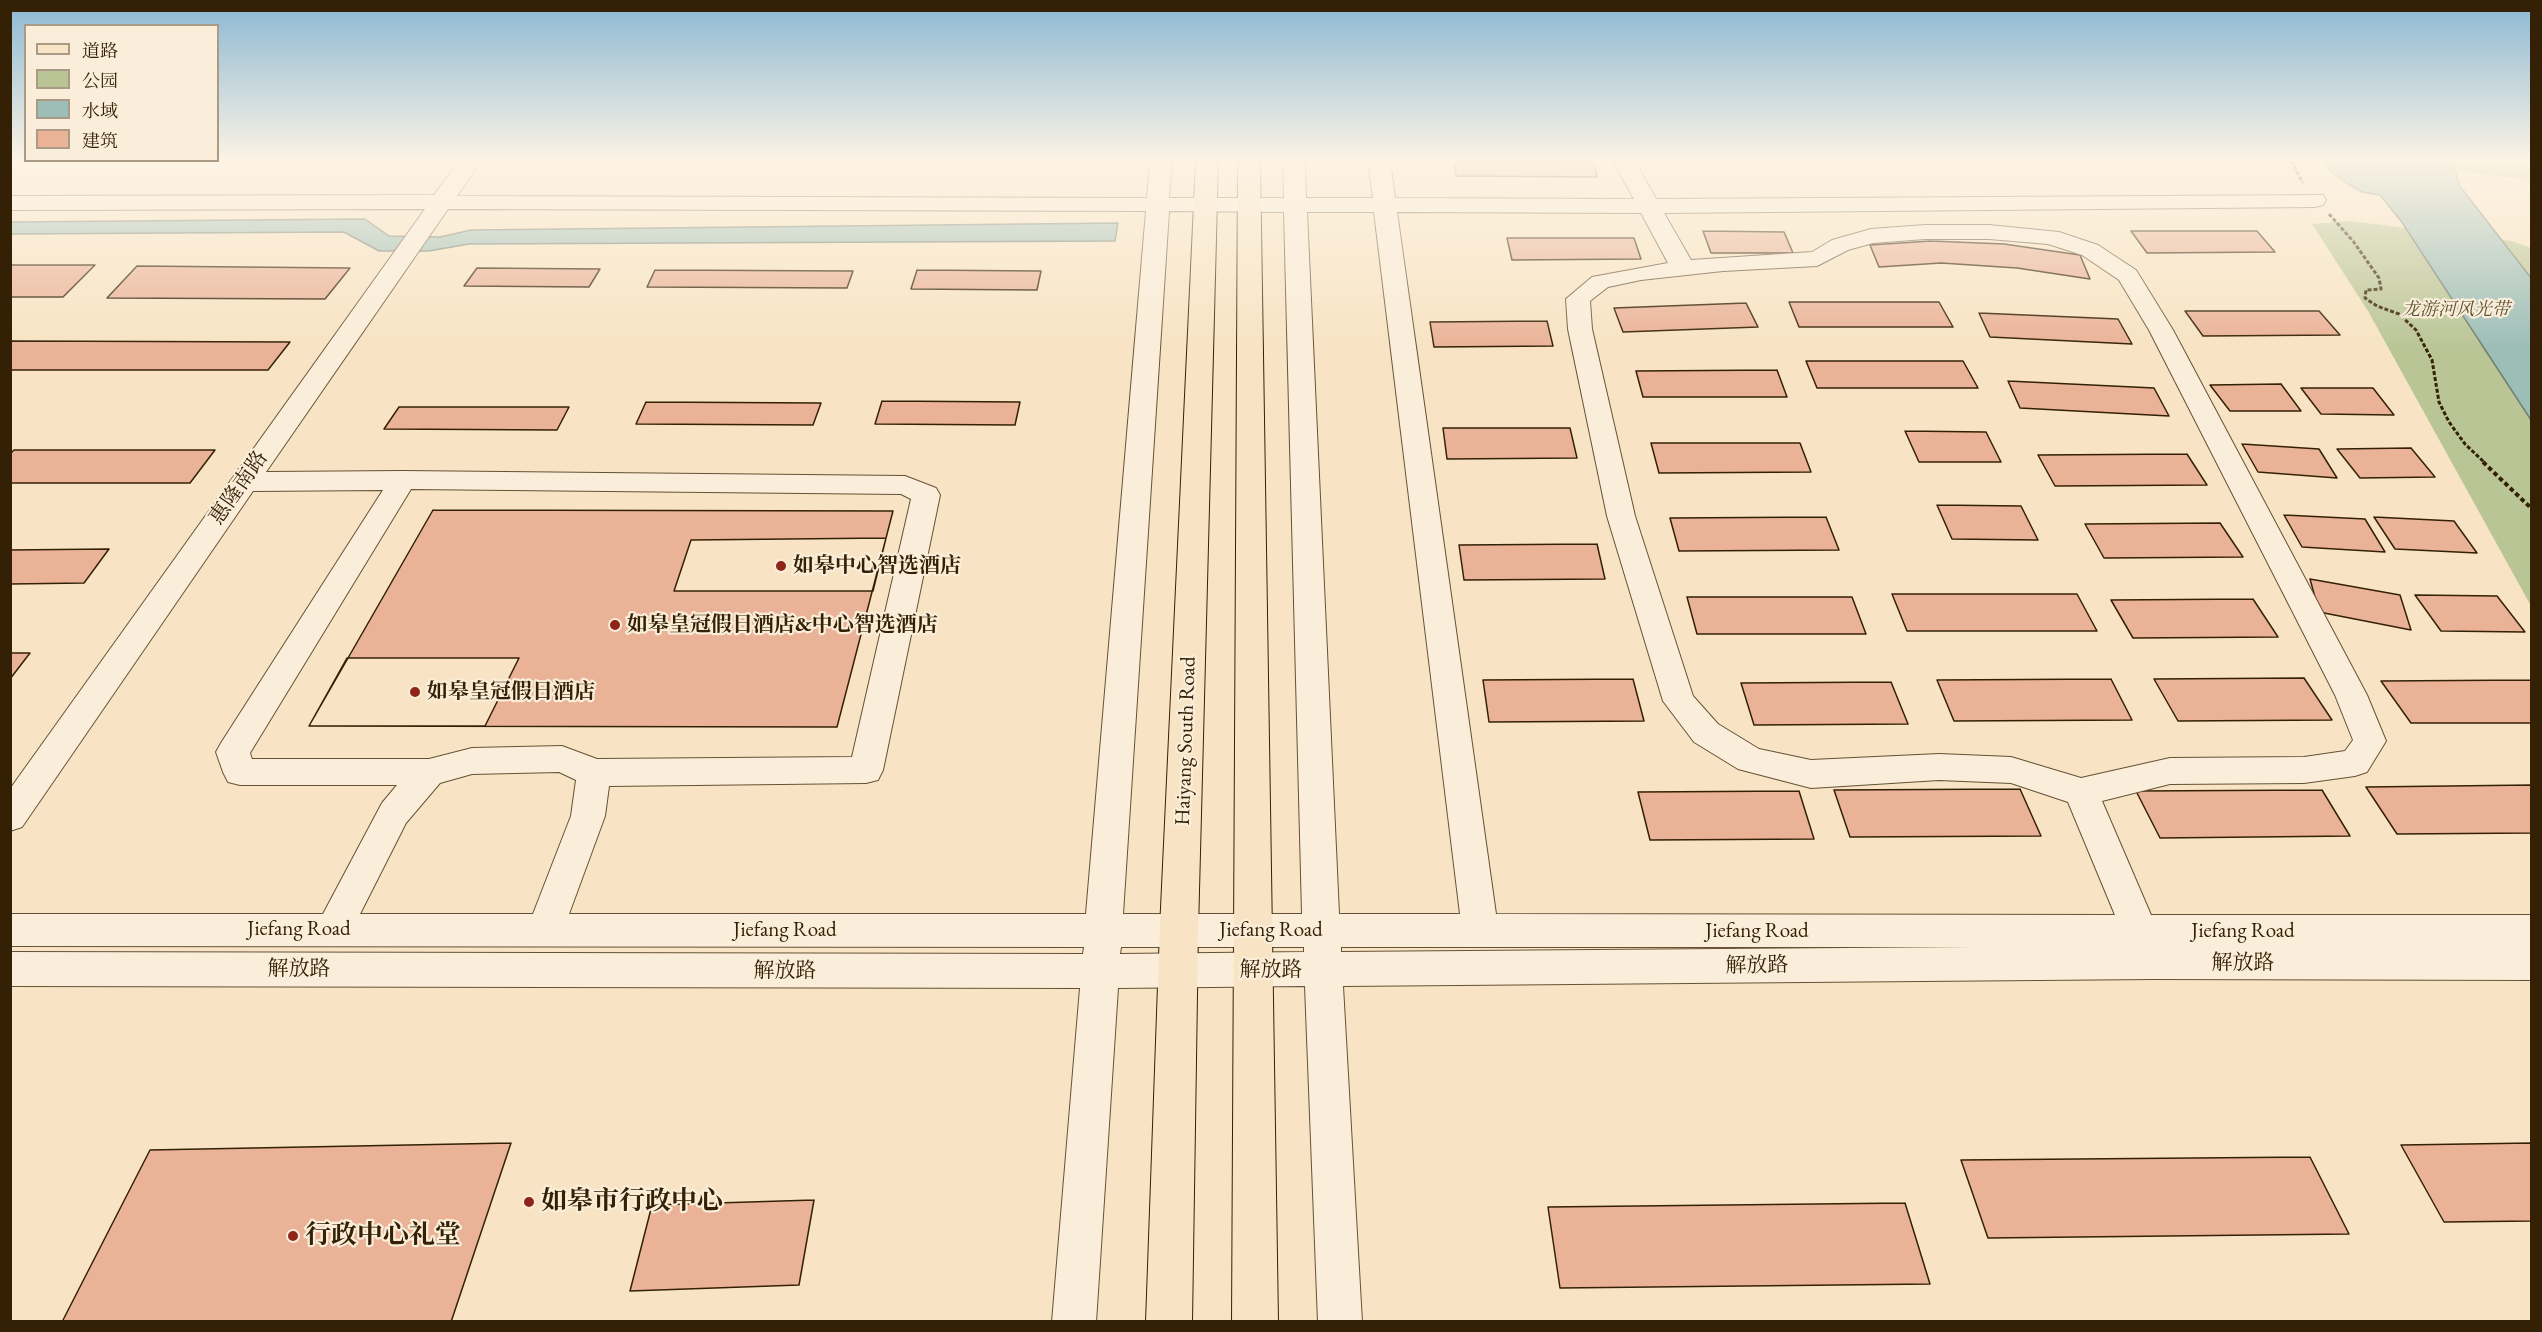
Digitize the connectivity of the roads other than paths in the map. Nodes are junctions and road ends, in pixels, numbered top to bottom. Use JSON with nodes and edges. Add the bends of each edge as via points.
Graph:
{"nodes":[{"id":1,"x":427,"y":223,"type":"edge"},
{"id":2,"x":1155,"y":223,"type":"edge"},
{"id":3,"x":1204,"y":223,"type":"edge"},
{"id":4,"x":1249,"y":223,"type":"edge"},
{"id":5,"x":1296,"y":223,"type":"edge"},
{"id":6,"x":1385,"y":223,"type":"edge"},
{"id":7,"x":1658,"y":223,"type":"edge"},
{"id":8,"x":1683,"y":268,"type":"junction"},
{"id":9,"x":403,"y":480,"type":"junction"},
{"id":10,"x":244,"y":482,"type":"junction"},
{"id":11,"x":429,"y":772,"type":"junction"},
{"id":12,"x":594,"y":773,"type":"junction"},
{"id":13,"x":2080,"y":792,"type":"junction"},
{"id":14,"x":10,"y":817,"type":"edge"},
{"id":15,"x":334,"y":928,"type":"junction"},
{"id":16,"x":1105,"y":929,"type":"junction"},
{"id":17,"x":1179,"y":929,"type":"junction"},
{"id":18,"x":10,"y":930,"type":"edge"},
{"id":19,"x":544,"y":930,"type":"junction"},
{"id":20,"x":1322,"y":930,"type":"junction"},
{"id":21,"x":2138,"y":930,"type":"junction"},
{"id":22,"x":1480,"y":931,"type":"junction"},
{"id":23,"x":2532,"y":931,"type":"edge"},
{"id":24,"x":1255,"y":950,"type":"junction"},
{"id":25,"x":2154,"y":963,"type":"junction"},
{"id":26,"x":2532,"y":963,"type":"edge"},
{"id":27,"x":10,"y":969,"type":"edge"},
{"id":28,"x":1322,"y":970,"type":"junction"},
{"id":29,"x":1101,"y":971,"type":"junction"},
{"id":30,"x":1179,"y":971,"type":"junction"},
{"id":31,"x":1074,"y":1322,"type":"edge"},
{"id":32,"x":1168,"y":1322,"type":"edge"},
{"id":33,"x":1255,"y":1322,"type":"edge"},
{"id":34,"x":1340,"y":1322,"type":"edge"}],
"edges":[{"from":1,"to":10,"type":"street","name":"惠隆南路"},
{"from":2,"to":16,"type":"street"},
{"from":3,"to":17,"type":"main road","name":"Haiyang South Road"},
{"from":4,"to":24,"type":"main road"},
{"from":5,"to":20,"type":"street"},
{"from":6,"to":22,"type":"street"},
{"from":7,"to":8,"type":"street"},
{"from":8,"to":13,"type":"street","via":[[1600,282],[1578,299],[1580,329],[1621,516],[1679,701],[1706,733],[1750,760],[1770,765],[1812,774],[1939,767],[2011,770]]},
{"from":8,"to":13,"type":"street","via":[[1817,259],[1840,245],[1871,236],[1989,232],[2051,237],[2090,249],[2128,275],[2161,330],[2340,674],[2370,741],[2355,763],[2304,770],[2170,771]]},
{"from":9,"to":10,"type":"street"},
{"from":9,"to":11,"type":"street","via":[[233,752],[240,772]]},
{"from":9,"to":12,"type":"street","via":[[905,484],[926,495],[866,770]]},
{"from":10,"to":14,"type":"street","name":"惠隆南路"},
{"from":11,"to":12,"type":"street","via":[[472,760],[562,759]]},
{"from":11,"to":15,"type":"street","via":[[394,813]]},
{"from":12,"to":19,"type":"street","via":[[588,816]]},
{"from":13,"to":21,"type":"street"},
{"from":15,"to":18,"type":"street","name":"Jiefang Road"},
{"from":15,"to":19,"type":"street","name":"Jiefang Road"},
{"from":16,"to":17,"type":"street","name":"Jiefang Road"},
{"from":16,"to":19,"type":"street","name":"Jiefang Road"},
{"from":16,"to":29,"type":"street"},
{"from":17,"to":24,"type":"street","name":"Jiefang Road"},
{"from":17,"to":30,"type":"main road","name":"Haiyang South Road"},
{"from":20,"to":22,"type":"street","name":"Jiefang Road"},
{"from":20,"to":24,"type":"street","name":"Jiefang Road"},
{"from":20,"to":28,"type":"street"},
{"from":21,"to":22,"type":"street","name":"Jiefang Road"},
{"from":21,"to":23,"type":"street","name":"Jiefang Road"},
{"from":21,"to":25,"type":"street"},
{"from":24,"to":28,"type":"street","name":"解放路"},
{"from":24,"to":30,"type":"street","name":"解放路"},
{"from":24,"to":33,"type":"main road"},
{"from":25,"to":26,"type":"street","name":"解放路"},
{"from":25,"to":28,"type":"street","name":"解放路"},
{"from":27,"to":29,"type":"street","name":"解放路"},
{"from":28,"to":34,"type":"street"},
{"from":29,"to":30,"type":"street","name":"解放路"},
{"from":29,"to":31,"type":"street"},
{"from":30,"to":32,"type":"main road","name":"Haiyang South Road"}]}
